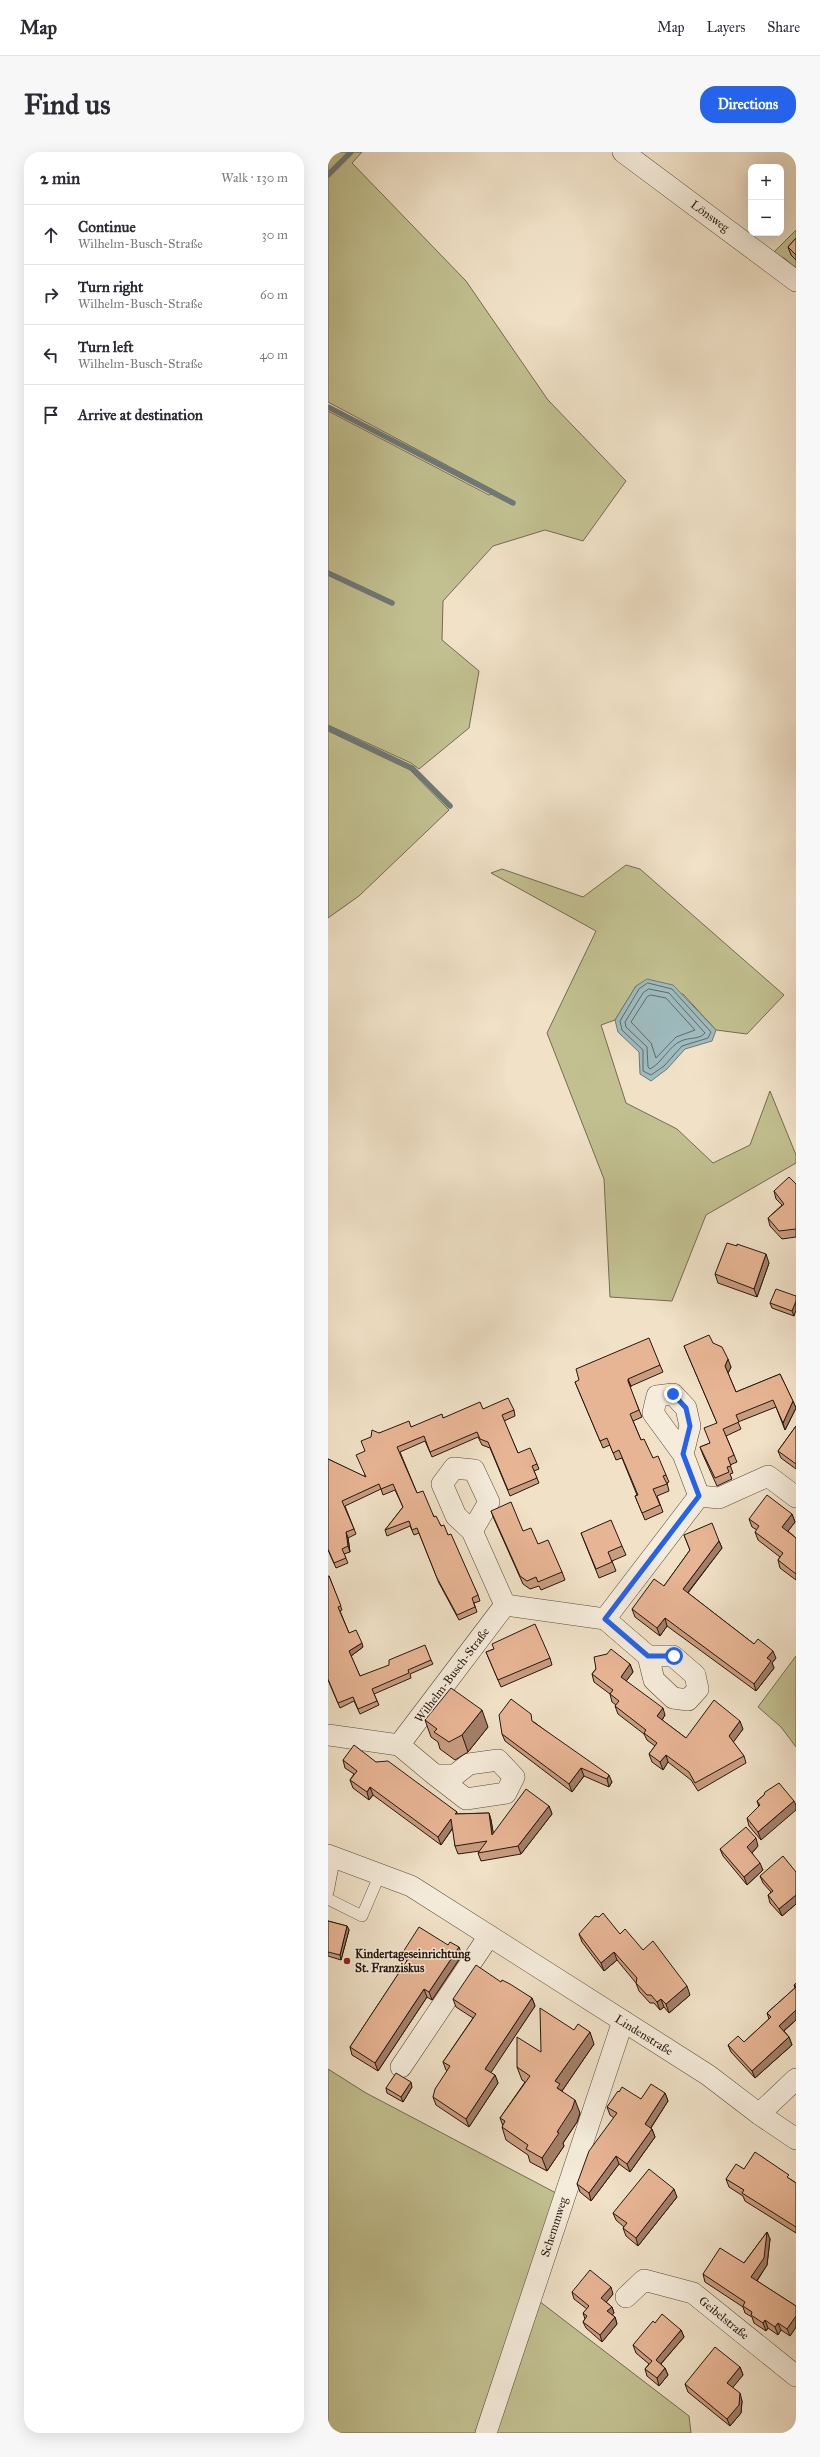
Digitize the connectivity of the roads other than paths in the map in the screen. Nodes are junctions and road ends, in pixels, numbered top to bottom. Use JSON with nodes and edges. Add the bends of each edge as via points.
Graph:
{"nodes":[{"id":1,"x":623,"y":152,"type":"edge"},
{"id":2,"x":796,"y":281,"type":"edge"},
{"id":3,"x":683,"y":1454,"type":"dead end"},
{"id":4,"x":699,"y":1496,"type":"junction"},
{"id":5,"x":796,"y":1497,"type":"edge"},
{"id":6,"x":472,"y":1531,"type":"dead end"},
{"id":7,"x":505,"y":1605,"type":"junction"},
{"id":8,"x":605,"y":1619,"type":"junction"},
{"id":9,"x":648,"y":1656,"type":"dead end"},
{"id":10,"x":328,"y":1734,"type":"edge"},
{"id":11,"x":399,"y":1745,"type":"junction"},
{"id":12,"x":435,"y":1775,"type":"dead end"},
{"id":13,"x":331,"y":1856,"type":"edge"},
{"id":14,"x":380,"y":1874,"type":"junction"},
{"id":15,"x":328,"y":1892,"type":"edge"},
{"id":16,"x":328,"y":1899,"type":"edge"},
{"id":17,"x":489,"y":1936,"type":"junction"},
{"id":18,"x":623,"y":2021,"type":"junction"},
{"id":19,"x":401,"y":2067,"type":"dead end"},
{"id":20,"x":796,"y":2079,"type":"edge"},
{"id":21,"x":759,"y":2114,"type":"junction"},
{"id":22,"x":796,"y":2139,"type":"edge"},
{"id":23,"x":626,"y":2297,"type":"dead end"},
{"id":24,"x":796,"y":2376,"type":"edge"},
{"id":25,"x":486,"y":2433,"type":"edge"}],
"edges":[{"from":1,"to":2,"type":"street","name":"Lönsweg"},
{"from":3,"to":4,"type":"street"},
{"from":4,"to":5,"type":"street","via":[[719,1498],[768,1476]]},
{"from":4,"to":8,"type":"street"},
{"from":6,"to":7,"type":"street"},
{"from":7,"to":8,"type":"street"},
{"from":7,"to":11,"type":"street","name":"Wilhelm-Busch-Straße"},
{"from":8,"to":9,"type":"street"},
{"from":10,"to":11,"type":"street"},
{"from":11,"to":12,"type":"street"},
{"from":13,"to":14,"type":"street","name":"Lindenstraße"},
{"from":13,"to":15,"type":"lane"},
{"from":14,"to":16,"type":"lane","via":[[362,1916]]},
{"from":14,"to":17,"type":"street","name":"Lindenstraße","via":[[411,1886]]},
{"from":17,"to":18,"type":"street","name":"Lindenstraße"},
{"from":17,"to":19,"type":"street"},
{"from":18,"to":21,"type":"street","name":"Lindenstraße","via":[[708,2076]]},
{"from":18,"to":25,"type":"street","name":"Schemmweg"},
{"from":20,"to":21,"type":"street"},
{"from":21,"to":22,"type":"street","name":"Lindenstraße"},
{"from":23,"to":24,"type":"street","name":"Geibelstraße","via":[[644,2280],[693,2293]]}]}
